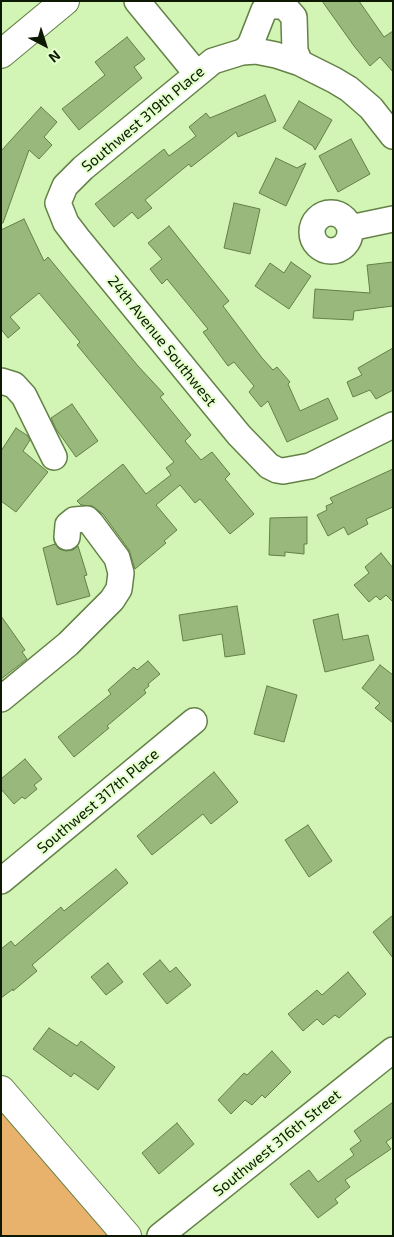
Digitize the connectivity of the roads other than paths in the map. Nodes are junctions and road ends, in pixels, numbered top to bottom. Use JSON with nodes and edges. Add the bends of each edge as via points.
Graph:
{"nodes":[{"id":1,"x":65,"y":1,"type":"edge"},
{"id":2,"x":137,"y":1,"type":"edge"},
{"id":3,"x":242,"y":52,"type":"junction"},
{"id":4,"x":1,"y":54,"type":"edge"},
{"id":5,"x":300,"y":63,"type":"junction"},
{"id":6,"x":197,"y":74,"type":"junction"},
{"id":7,"x":393,"y":136,"type":"edge"},
{"id":8,"x":58,"y":203,"type":"joint"},
{"id":9,"x":393,"y":218,"type":"edge"},
{"id":10,"x":350,"y":228,"type":"dead end"},
{"id":11,"x":1,"y":381,"type":"edge"},
{"id":12,"x":393,"y":425,"type":"edge"},
{"id":13,"x":54,"y":457,"type":"dead end"},
{"id":14,"x":67,"y":537,"type":"dead end"},
{"id":15,"x":1,"y":699,"type":"edge"},
{"id":16,"x":194,"y":721,"type":"dead end"},
{"id":17,"x":1,"y":880,"type":"edge"},
{"id":18,"x":393,"y":1050,"type":"edge"},
{"id":19,"x":1,"y":1090,"type":"edge"},
{"id":20,"x":128,"y":1236,"type":"edge"},
{"id":21,"x":160,"y":1236,"type":"edge"}],
"edges":[{"from":1,"to":4,"type":"main road"},
{"from":2,"to":6,"type":"street"},
{"from":3,"to":5,"type":"street","name":"Southwest 319th Place","via":[[256,51]]},
{"from":3,"to":5,"type":"street","via":[[251,43],[264,10],[270,6],[285,7],[294,17],[295,51]]},
{"from":3,"to":6,"type":"street","name":"Southwest 319th Place","via":[[213,61]]},
{"from":5,"to":7,"type":"street","name":"Southwest 319th Place","via":[[349,89],[371,108]]},
{"from":6,"to":8,"type":"street","name":"Southwest 319th Place","via":[[82,168],[65,186]]},
{"from":8,"to":12,"type":"street","name":"24th Avenue Southwest","via":[[66,223],[85,248],[263,461],[277,470],[296,470],[316,464]]},
{"from":9,"to":10,"type":"street"},
{"from":11,"to":13,"type":"street","via":[[14,385],[24,396]]},
{"from":14,"to":15,"type":"street","via":[[68,525],[74,520],[87,519],[91,522],[117,558],[120,588],[68,644]]},
{"from":16,"to":17,"type":"street","name":"Southwest 317th Place"},
{"from":18,"to":21,"type":"street","name":"Southwest 316th Street"},
{"from":19,"to":20,"type":"main road"}]}
